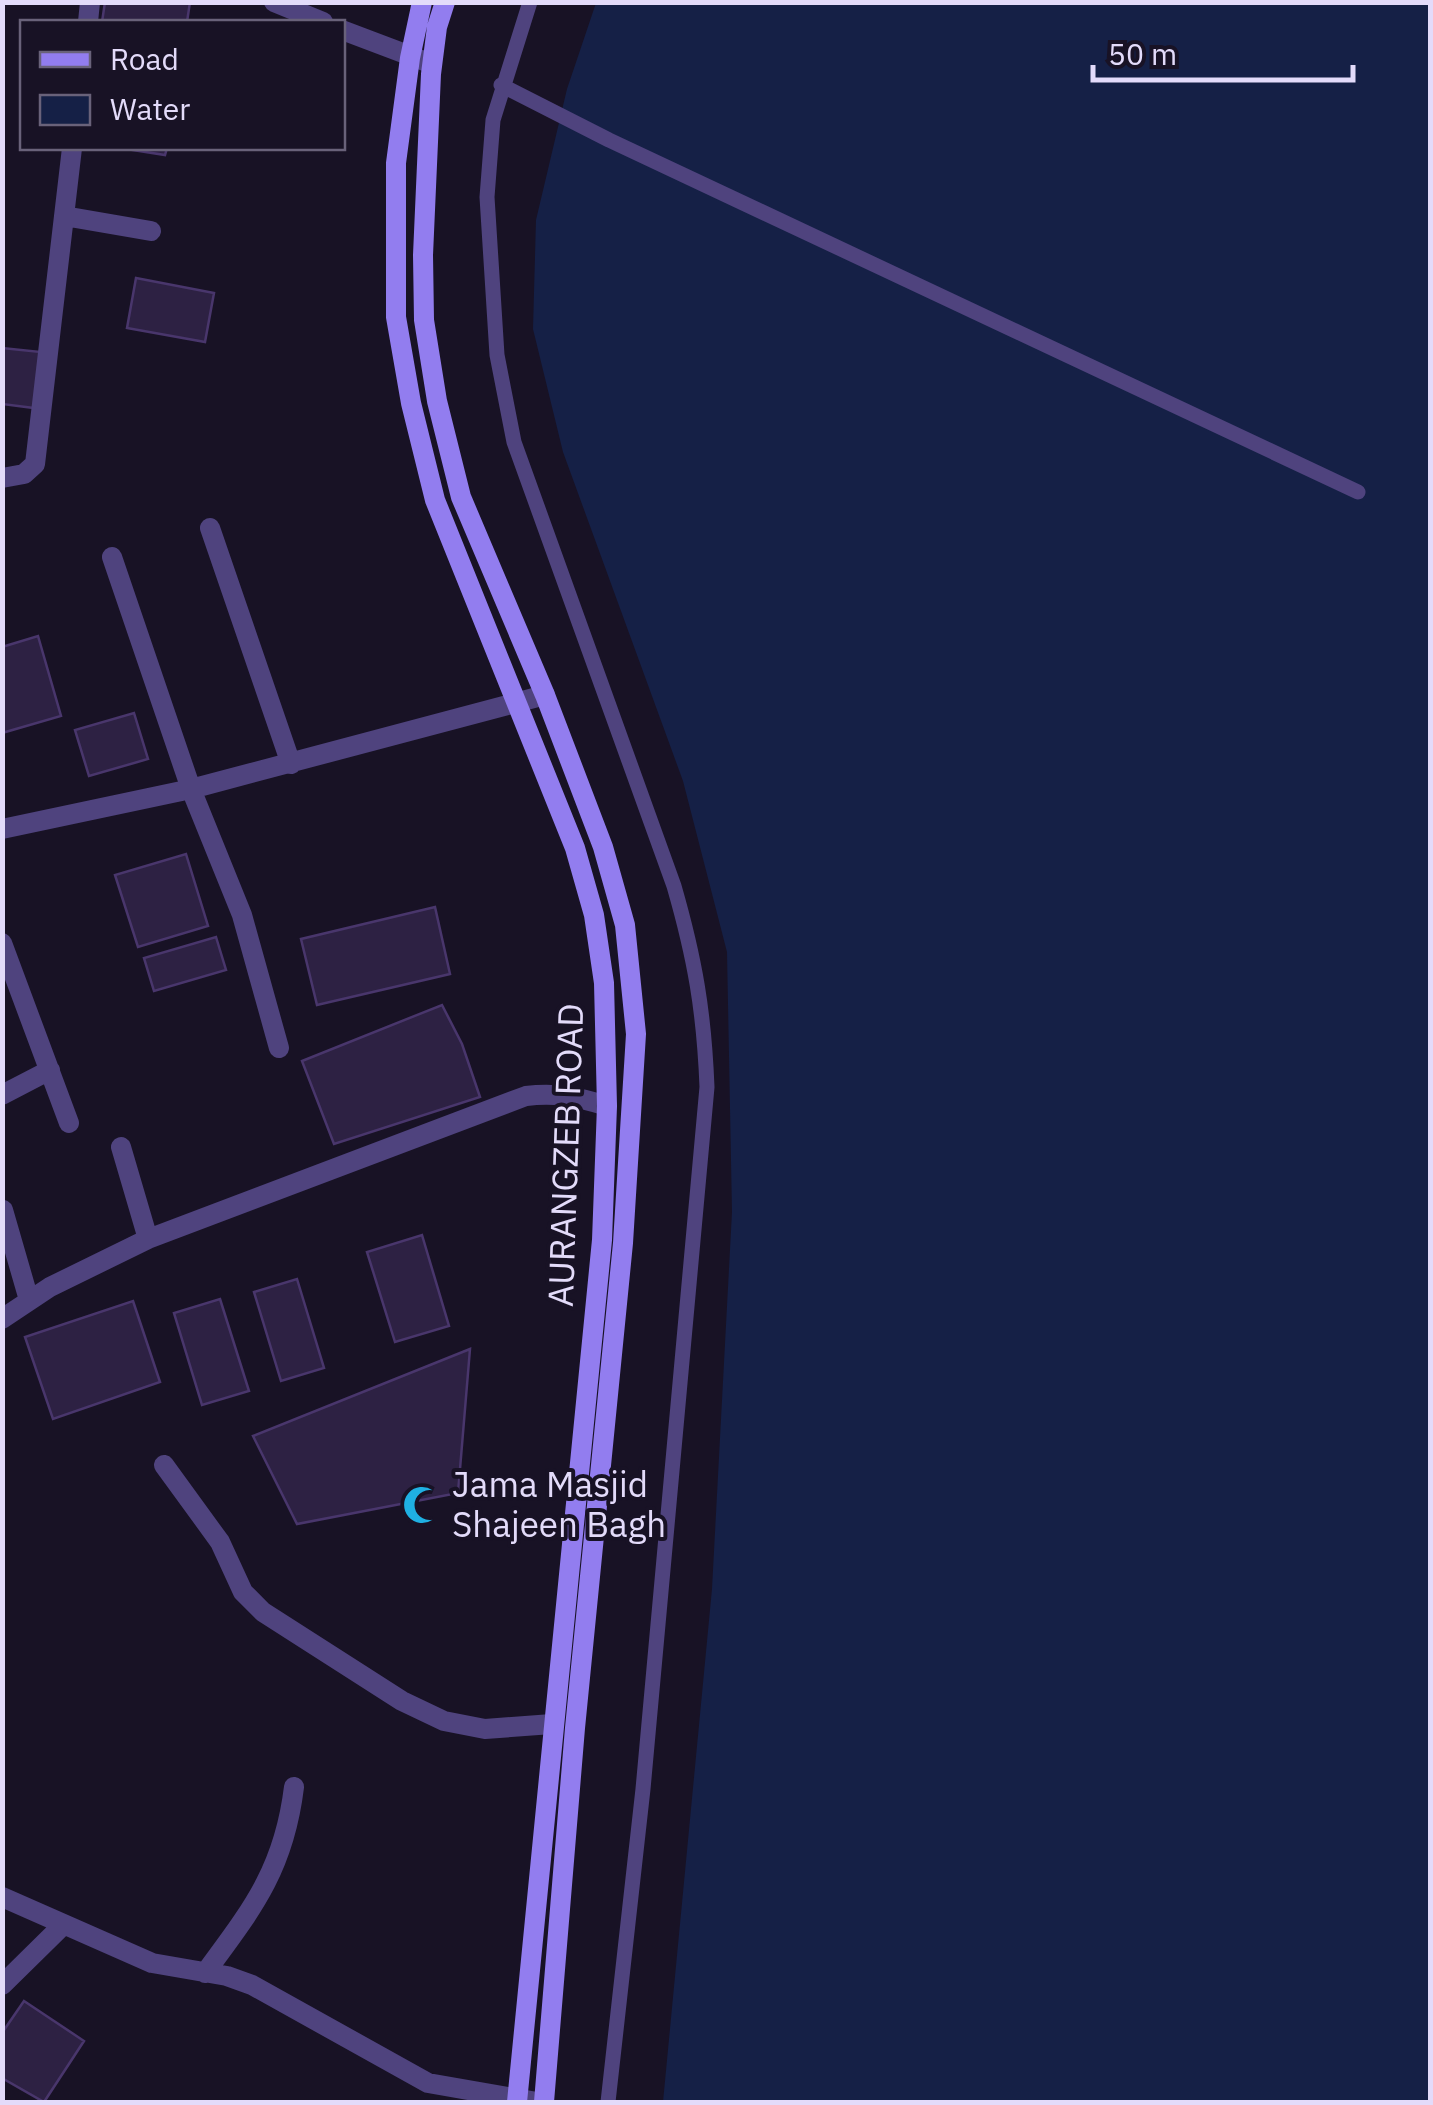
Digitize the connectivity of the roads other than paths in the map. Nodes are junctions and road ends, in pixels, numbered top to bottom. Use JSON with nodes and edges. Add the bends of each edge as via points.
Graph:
{"nodes":[{"id":1,"x":274,"y":2,"type":"edge"},
{"id":2,"x":422,"y":2,"type":"edge"},
{"id":3,"x":445,"y":2,"type":"edge"},
{"id":4,"x":530,"y":2,"type":"edge"},
{"id":5,"x":318,"y":20,"type":"edge"},
{"id":6,"x":345,"y":31,"type":"edge"},
{"id":7,"x":410,"y":58,"type":"junction"},
{"id":8,"x":432,"y":64,"type":"junction"},
{"id":9,"x":501,"y":85,"type":"junction"},
{"id":10,"x":72,"y":150,"type":"edge"},
{"id":11,"x":64,"y":216,"type":"junction"},
{"id":12,"x":151,"y":231,"type":"dead end"},
{"id":13,"x":2,"y":478,"type":"edge"},
{"id":14,"x":1358,"y":492,"type":"dead end"},
{"id":15,"x":210,"y":528,"type":"dead end"},
{"id":16,"x":112,"y":557,"type":"dead end"},
{"id":17,"x":544,"y":696,"type":"junction"},
{"id":18,"x":516,"y":703,"type":"junction"},
{"id":19,"x":291,"y":764,"type":"junction"},
{"id":20,"x":191,"y":789,"type":"junction"},
{"id":21,"x":2,"y":829,"type":"edge"},
{"id":22,"x":2,"y":944,"type":"edge"},
{"id":23,"x":279,"y":1048,"type":"dead end"},
{"id":24,"x":50,"y":1070,"type":"junction"},
{"id":25,"x":2,"y":1095,"type":"edge"},
{"id":26,"x":607,"y":1106,"type":"junction"},
{"id":27,"x":68,"y":1123,"type":"dead end"},
{"id":28,"x":120,"y":1147,"type":"dead end"},
{"id":29,"x":2,"y":1210,"type":"edge"},
{"id":30,"x":148,"y":1240,"type":"junction"},
{"id":31,"x":29,"y":1300,"type":"junction"},
{"id":32,"x":2,"y":1319,"type":"edge"},
{"id":33,"x":164,"y":1465,"type":"dead end"},
{"id":34,"x":552,"y":1724,"type":"junction"},
{"id":35,"x":294,"y":1788,"type":"dead end"},
{"id":36,"x":2,"y":1897,"type":"edge"},
{"id":37,"x":62,"y":1926,"type":"junction"},
{"id":38,"x":206,"y":1972,"type":"junction"},
{"id":39,"x":2,"y":1985,"type":"edge"},
{"id":40,"x":529,"y":2102,"type":"edge"},
{"id":41,"x":608,"y":2102,"type":"edge"}],
"edges":[{"from":1,"to":5,"type":"street"},
{"from":2,"to":7,"type":"main road","name":"AURANGZEB ROAD"},
{"from":3,"to":8,"type":"main road","name":"AURANGZEB ROAD"},
{"from":4,"to":9,"type":"lane"},
{"from":6,"to":7,"type":"street"},
{"from":7,"to":8,"type":"street"},
{"from":7,"to":18,"type":"main road","name":"AURANGZEB ROAD","via":[[396,162],[396,318],[435,500]]},
{"from":8,"to":17,"type":"main road","name":"AURANGZEB ROAD","via":[[424,304],[438,401],[461,496]]},
{"from":9,"to":14,"type":"lane"},
{"from":9,"to":41,"type":"lane","via":[[488,196],[498,355],[514,442],[674,886],[704,1013],[707,1086]]},
{"from":10,"to":11,"type":"street"},
{"from":11,"to":12,"type":"street"},
{"from":11,"to":13,"type":"street","via":[[35,464]]},
{"from":15,"to":19,"type":"street"},
{"from":16,"to":20,"type":"street"},
{"from":17,"to":18,"type":"street"},
{"from":17,"to":40,"type":"main road","name":"AURANGZEB ROAD","via":[[603,847],[624,925],[636,1034],[623,1243],[577,1709]]},
{"from":18,"to":19,"type":"street"},
{"from":18,"to":26,"type":"main road","name":"AURANGZEB ROAD","via":[[594,916],[604,983]]},
{"from":19,"to":20,"type":"street"},
{"from":20,"to":21,"type":"street"},
{"from":20,"to":23,"type":"street","via":[[242,915]]},
{"from":22,"to":24,"type":"street"},
{"from":24,"to":25,"type":"street"},
{"from":24,"to":27,"type":"street"},
{"from":26,"to":30,"type":"street","via":[[568,1094],[526,1096]]},
{"from":26,"to":34,"type":"main road","name":"AURANGZEB ROAD","via":[[602,1240]]},
{"from":28,"to":30,"type":"street"},
{"from":29,"to":31,"type":"street"},
{"from":30,"to":31,"type":"street"},
{"from":31,"to":32,"type":"street"},
{"from":33,"to":34,"type":"street","via":[[262,1612],[402,1701],[444,1720],[485,1729]]},
{"from":34,"to":40,"type":"main road","name":"AURANGZEB ROAD"},
{"from":35,"to":38,"type":"street","via":[[277,1864]]},
{"from":36,"to":37,"type":"street"},
{"from":37,"to":38,"type":"street","via":[[152,1964]]},
{"from":37,"to":39,"type":"street"},
{"from":38,"to":40,"type":"street","via":[[252,1985],[428,2083]]}]}
